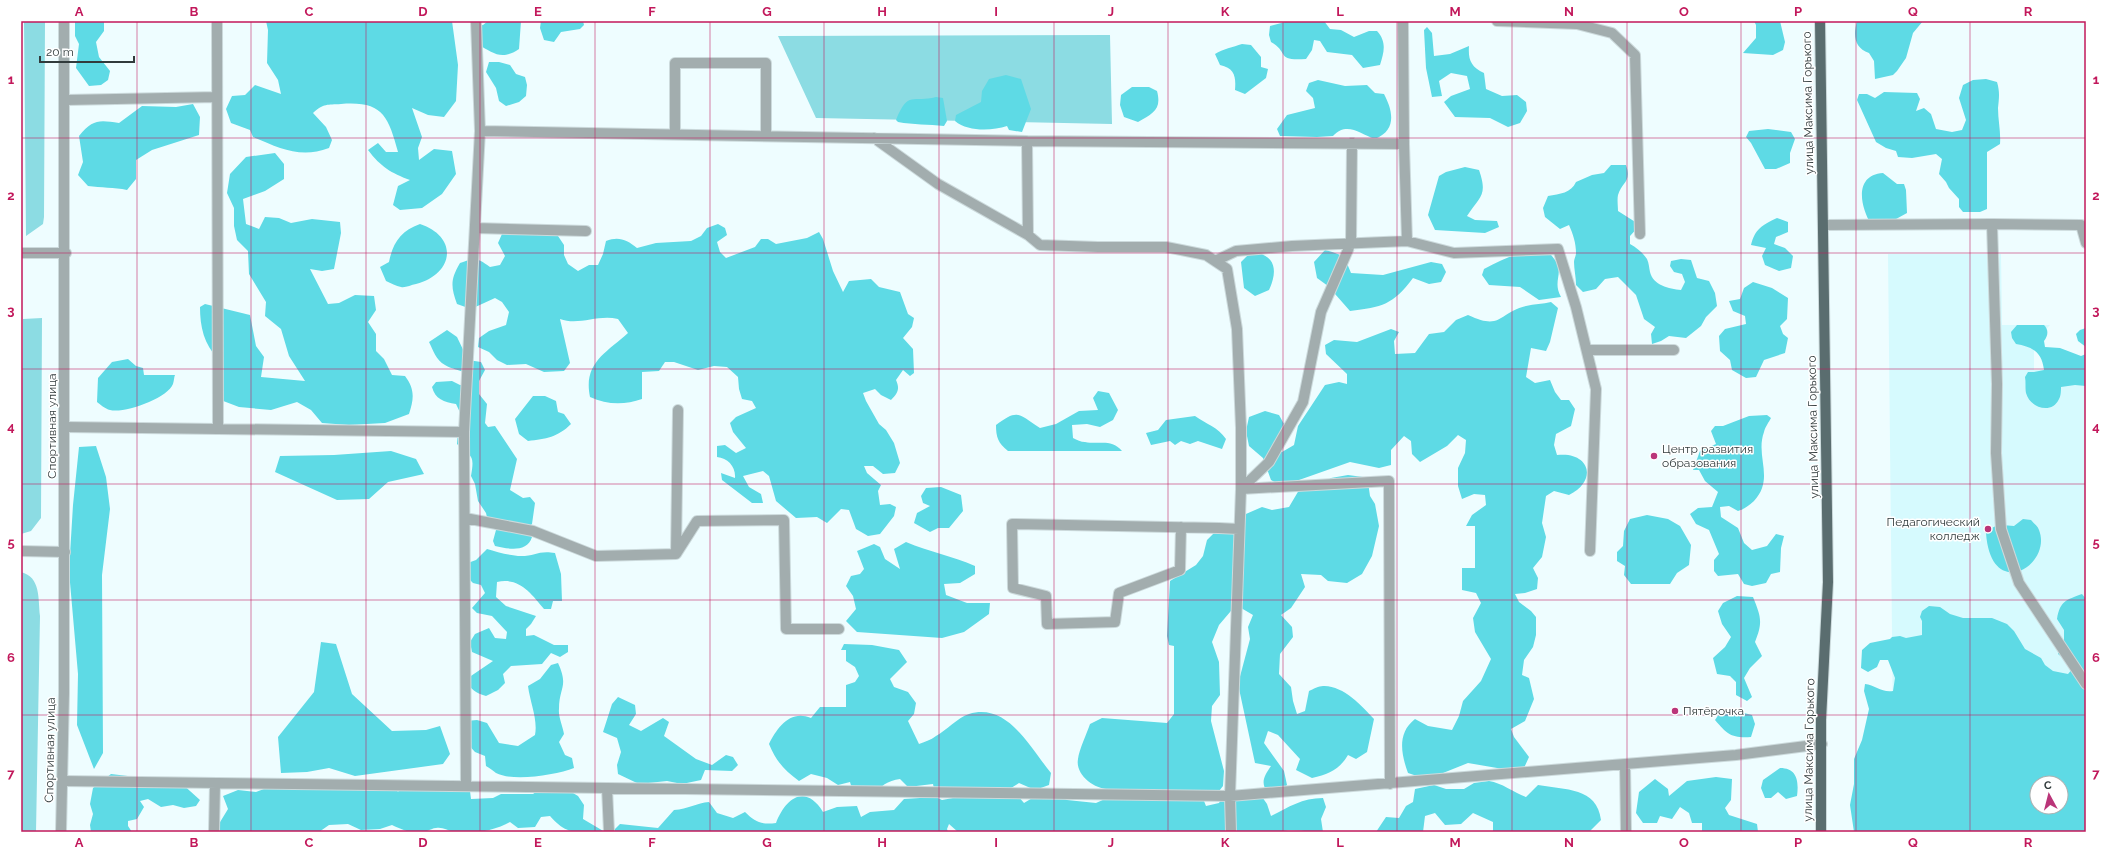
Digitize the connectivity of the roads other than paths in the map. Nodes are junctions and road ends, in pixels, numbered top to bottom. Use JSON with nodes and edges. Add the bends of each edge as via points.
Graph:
{"nodes":[{"id":1,"x":64,"y":21,"type":"edge"},
{"id":2,"x":217,"y":21,"type":"edge"},
{"id":3,"x":476,"y":21,"type":"edge"},
{"id":4,"x":1403,"y":21,"type":"edge"},
{"id":5,"x":1497,"y":21,"type":"edge"},
{"id":6,"x":1820,"y":21,"type":"edge"},
{"id":7,"x":217,"y":97,"type":"junction"},
{"id":8,"x":65,"y":100,"type":"junction"},
{"id":9,"x":480,"y":131,"type":"junction"},
{"id":10,"x":675,"y":135,"type":"junction"},
{"id":11,"x":766,"y":136,"type":"junction"},
{"id":12,"x":874,"y":138,"type":"junction"},
{"id":13,"x":1027,"y":141,"type":"junction"},
{"id":14,"x":1352,"y":143,"type":"junction"},
{"id":15,"x":1404,"y":144,"type":"junction"},
{"id":16,"x":2083,"y":221,"type":"edge"},
{"id":17,"x":1992,"y":224,"type":"junction"},
{"id":18,"x":1823,"y":225,"type":"junction"},
{"id":19,"x":475,"y":228,"type":"junction"},
{"id":20,"x":586,"y":231,"type":"dead end"},
{"id":21,"x":1640,"y":234,"type":"dead end"},
{"id":22,"x":1028,"y":235,"type":"junction"},
{"id":23,"x":1407,"y":241,"type":"junction"},
{"id":24,"x":1351,"y":243,"type":"junction"},
{"id":25,"x":2086,"y":243,"type":"edge"},
{"id":26,"x":21,"y":253,"type":"edge"},
{"id":27,"x":66,"y":253,"type":"junction"},
{"id":28,"x":1216,"y":261,"type":"junction"},
{"id":29,"x":1587,"y":350,"type":"junction"},
{"id":30,"x":1674,"y":350,"type":"dead end"},
{"id":31,"x":678,"y":410,"type":"dead end"},
{"id":32,"x":65,"y":427,"type":"junction"},
{"id":33,"x":218,"y":429,"type":"junction"},
{"id":34,"x":464,"y":432,"type":"junction"},
{"id":35,"x":1241,"y":489,"type":"junction"},
{"id":36,"x":465,"y":518,"type":"junction"},
{"id":37,"x":1181,"y":527,"type":"junction"},
{"id":38,"x":1239,"y":528,"type":"junction"},
{"id":39,"x":21,"y":551,"type":"edge"},
{"id":40,"x":1590,"y":551,"type":"dead end"},
{"id":41,"x":65,"y":552,"type":"junction"},
{"id":42,"x":676,"y":554,"type":"junction"},
{"id":43,"x":839,"y":629,"type":"dead end"},
{"id":44,"x":2086,"y":684,"type":"edge"},
{"id":45,"x":1822,"y":744,"type":"junction"},
{"id":46,"x":1625,"y":764,"type":"junction"},
{"id":47,"x":63,"y":781,"type":"junction"},
{"id":48,"x":215,"y":783,"type":"junction"},
{"id":49,"x":1390,"y":784,"type":"junction"},
{"id":50,"x":466,"y":786,"type":"junction"},
{"id":51,"x":607,"y":788,"type":"junction"},
{"id":52,"x":1230,"y":796,"type":"junction"},
{"id":53,"x":61,"y":832,"type":"edge"},
{"id":54,"x":214,"y":832,"type":"edge"},
{"id":55,"x":609,"y":832,"type":"edge"},
{"id":56,"x":1231,"y":832,"type":"edge"},
{"id":57,"x":1626,"y":832,"type":"edge"},
{"id":58,"x":1821,"y":832,"type":"edge"}],
"edges":[{"from":1,"to":8,"type":"street","name":"Спортивная улица"},
{"from":2,"to":7,"type":"street"},
{"from":3,"to":9,"type":"street"},
{"from":4,"to":15,"type":"street"},
{"from":5,"to":21,"type":"street","via":[[1576,24],[1612,34],[1635,55]]},
{"from":6,"to":18,"type":"main road","name":"улица Максима Горького"},
{"from":7,"to":8,"type":"street"},
{"from":7,"to":33,"type":"street"},
{"from":8,"to":27,"type":"street","name":"Спортивная улица"},
{"from":9,"to":10,"type":"street"},
{"from":9,"to":19,"type":"street"},
{"from":10,"to":11,"type":"street"},
{"from":10,"to":11,"type":"street","via":[[675,63],[766,63]]},
{"from":11,"to":12,"type":"street"},
{"from":12,"to":13,"type":"street"},
{"from":12,"to":22,"type":"street","via":[[938,184]]},
{"from":13,"to":14,"type":"street"},
{"from":13,"to":22,"type":"street"},
{"from":14,"to":15,"type":"street"},
{"from":14,"to":24,"type":"street"},
{"from":15,"to":23,"type":"street"},
{"from":16,"to":17,"type":"street"},
{"from":16,"to":25,"type":"street"},
{"from":17,"to":18,"type":"street"},
{"from":17,"to":44,"type":"street","via":[[1997,384],[1996,453],[2000,529],[2019,583]]},
{"from":18,"to":45,"type":"main road","name":"улица Максима Горького","via":[[1828,582],[1821,712]]},
{"from":19,"to":20,"type":"street"},
{"from":19,"to":34,"type":"street"},
{"from":22,"to":28,"type":"street","via":[[1040,245],[1098,248],[1166,247],[1206,255]]},
{"from":23,"to":24,"type":"street"},
{"from":23,"to":29,"type":"street","via":[[1454,253],[1558,249]]},
{"from":24,"to":28,"type":"street","via":[[1236,251]]},
{"from":24,"to":35,"type":"street","via":[[1321,312],[1303,402],[1269,462]]},
{"from":26,"to":27,"type":"street"},
{"from":27,"to":32,"type":"street","name":"Спортивная улица"},
{"from":28,"to":35,"type":"street","via":[[1227,269],[1237,329]]},
{"from":29,"to":30,"type":"street"},
{"from":29,"to":40,"type":"street","via":[[1596,389]]},
{"from":31,"to":42,"type":"street"},
{"from":32,"to":33,"type":"street"},
{"from":32,"to":41,"type":"street","name":"Спортивная улица"},
{"from":33,"to":34,"type":"street"},
{"from":34,"to":36,"type":"street"},
{"from":35,"to":38,"type":"street"},
{"from":35,"to":49,"type":"street","via":[[1389,481]]},
{"from":36,"to":42,"type":"street","via":[[533,531],[596,556]]},
{"from":36,"to":50,"type":"street"},
{"from":37,"to":37,"type":"street","via":[[1012,524],[1013,588],[1046,596],[1046,624],[1115,622],[1119,593],[1180,570]]},
{"from":37,"to":38,"type":"street"},
{"from":38,"to":52,"type":"street"},
{"from":39,"to":41,"type":"street"},
{"from":41,"to":47,"type":"street","name":"Спортивная улица"},
{"from":42,"to":43,"type":"street","via":[[697,521],[784,520],[786,629]]},
{"from":45,"to":46,"type":"street","via":[[1736,755]]},
{"from":45,"to":58,"type":"main road","name":"улица Максима Горького"},
{"from":46,"to":49,"type":"street"},
{"from":46,"to":57,"type":"street"},
{"from":47,"to":48,"type":"street"},
{"from":47,"to":53,"type":"street","name":"Спортивная улица"},
{"from":48,"to":50,"type":"street"},
{"from":48,"to":54,"type":"street"},
{"from":49,"to":52,"type":"street"},
{"from":50,"to":51,"type":"street"},
{"from":51,"to":52,"type":"street"},
{"from":51,"to":55,"type":"street"},
{"from":52,"to":56,"type":"street"}]}
